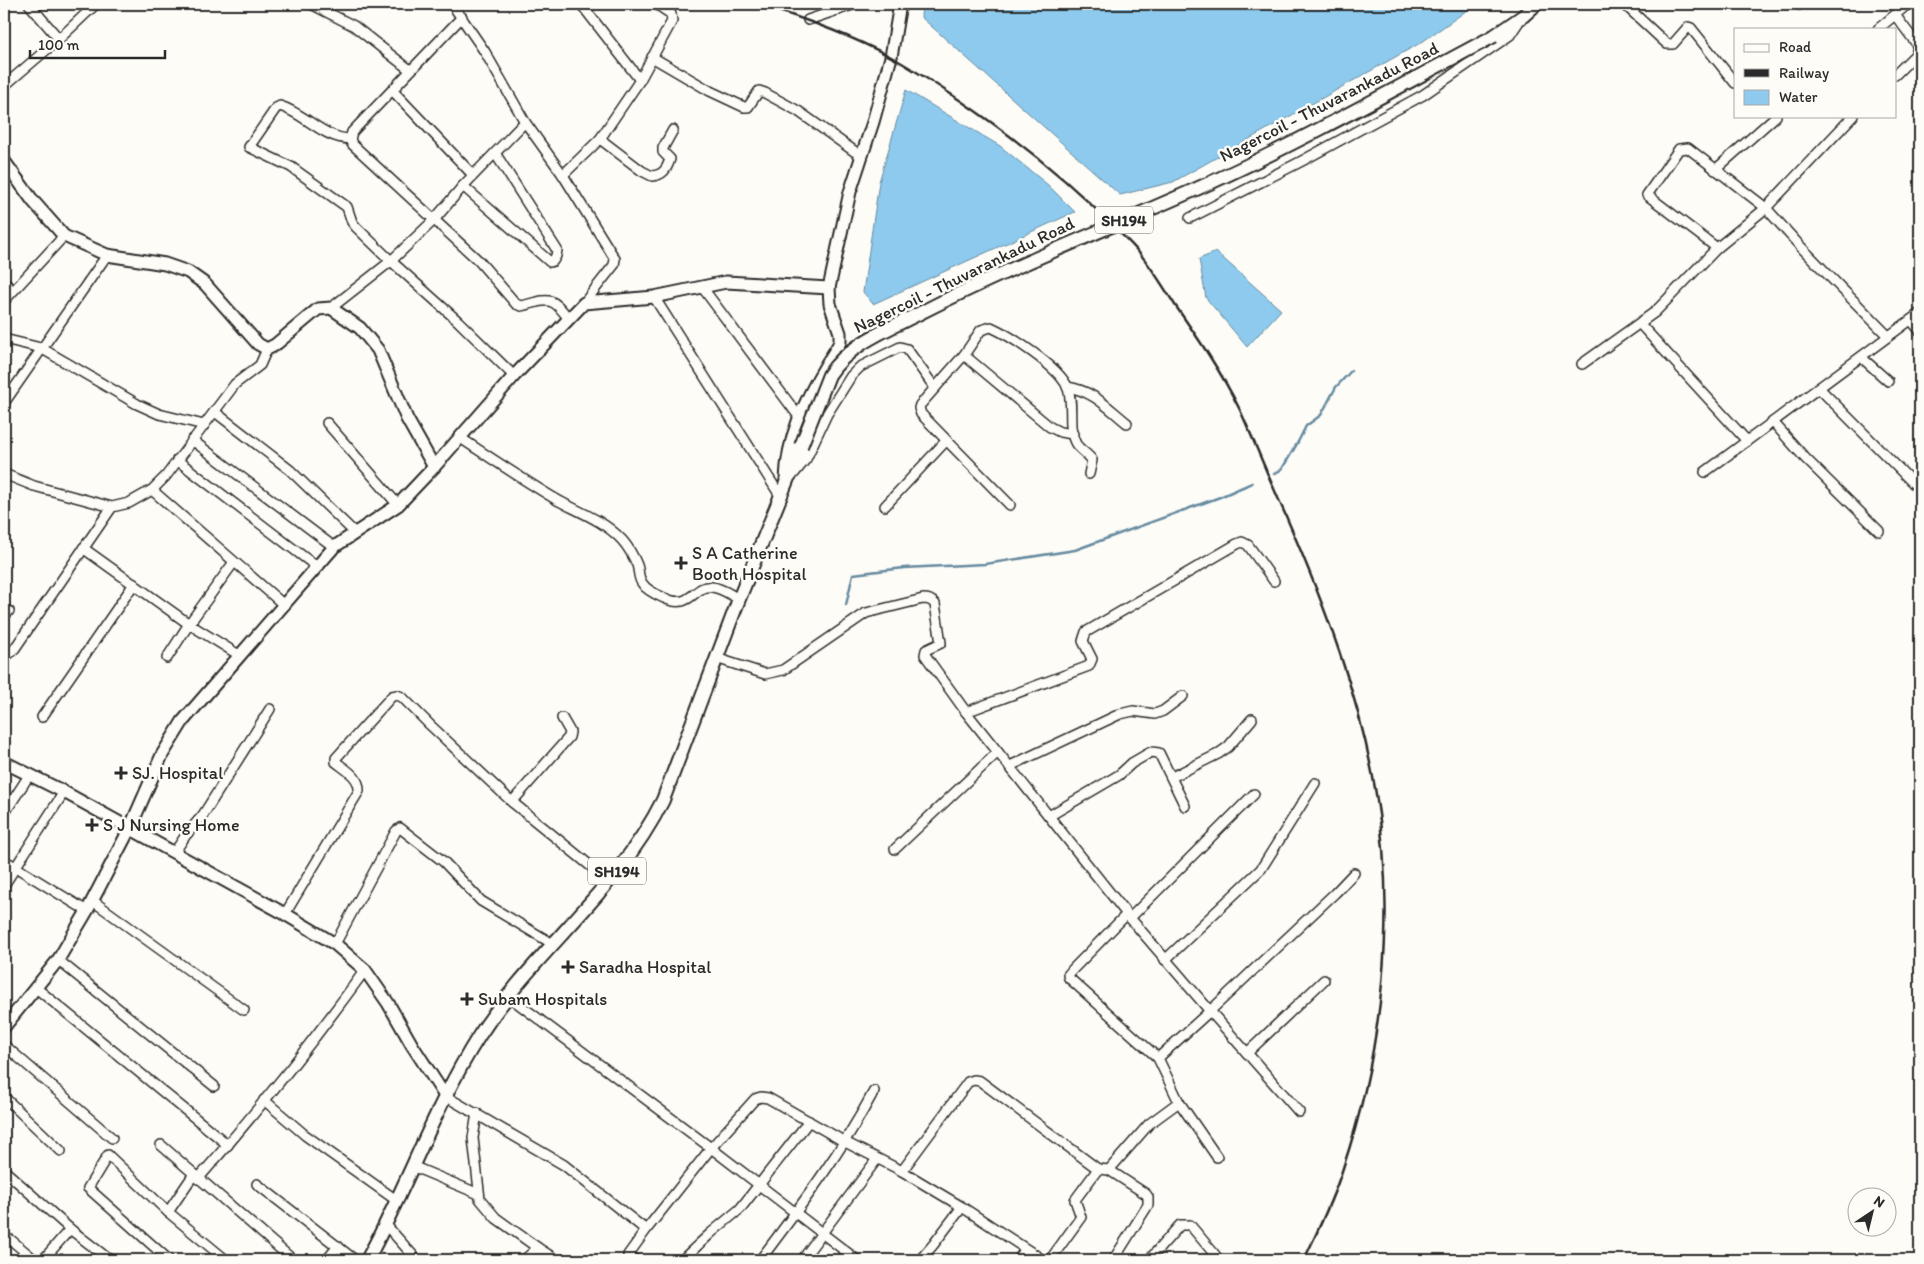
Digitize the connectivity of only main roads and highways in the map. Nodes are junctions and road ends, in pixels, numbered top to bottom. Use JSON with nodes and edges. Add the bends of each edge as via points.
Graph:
{"nodes":[{"id":1,"x":1536,"y":4,"type":"edge"},
{"id":2,"x":367,"y":1260,"type":"edge"}],
"edges":[{"from":1,"to":2,"type":"main road","name":"Nagercoil - Thuvarankadu Road","number":"SH194","bridge":true,"via":[[1494,36],[1298,140],[1212,182],[969,288],[855,347],[835,366],[739,599],[663,800],[647,830],[609,881],[508,996],[479,1036],[445,1096]]}]}
